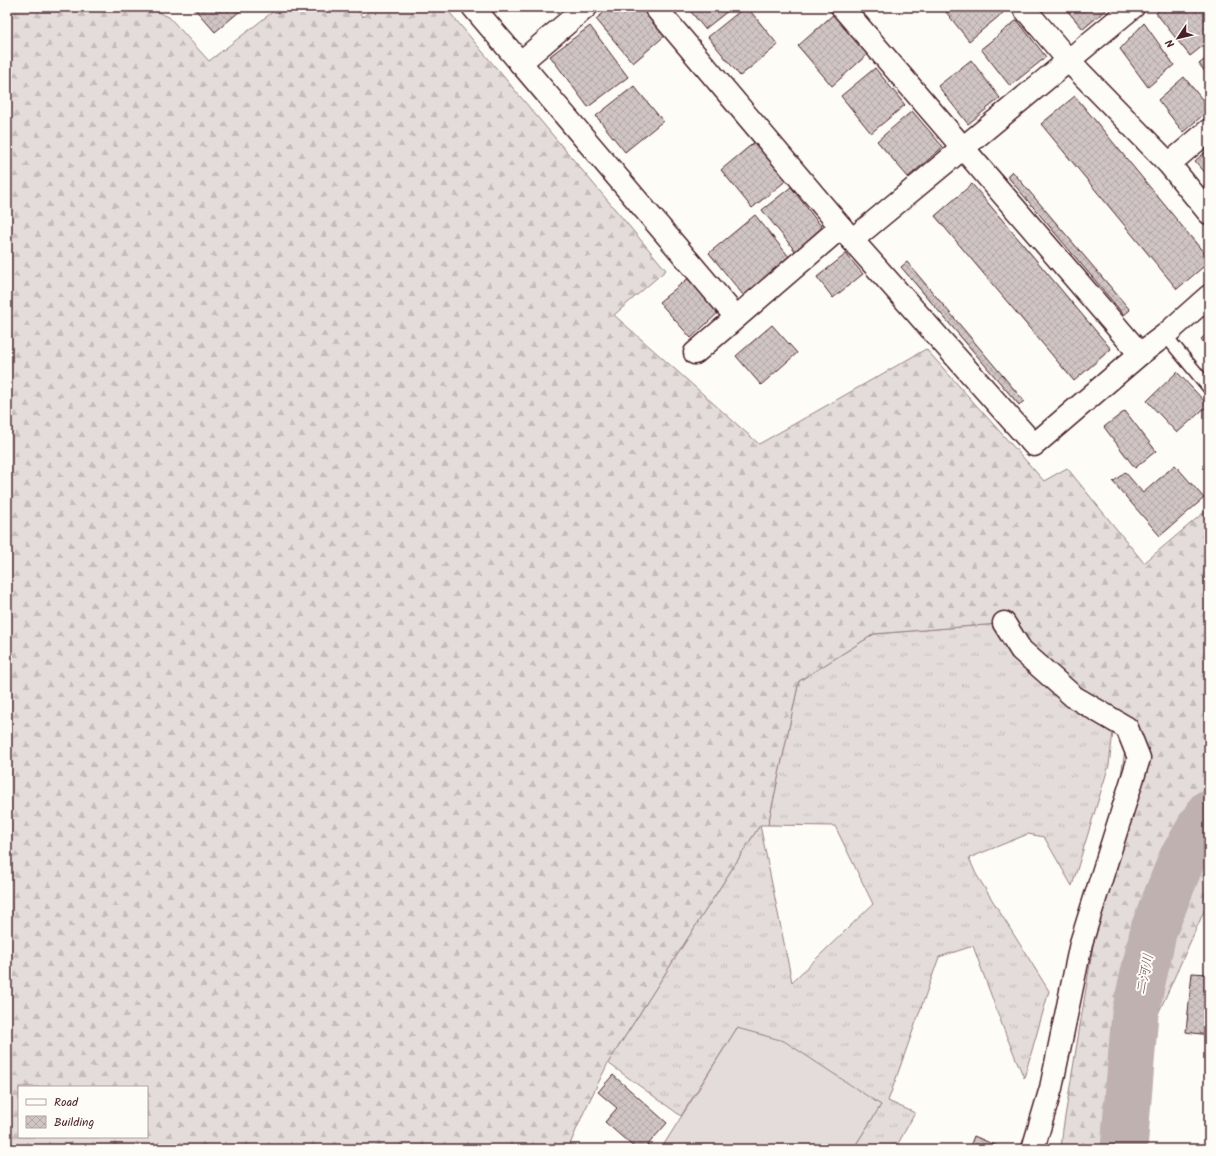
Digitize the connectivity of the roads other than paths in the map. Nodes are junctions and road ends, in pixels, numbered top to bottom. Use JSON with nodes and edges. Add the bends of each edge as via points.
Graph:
{"nodes":[{"id":1,"x":473,"y":7,"type":"edge"},
{"id":2,"x":586,"y":7,"type":"edge"},
{"id":3,"x":655,"y":7,"type":"edge"},
{"id":4,"x":842,"y":7,"type":"edge"},
{"id":5,"x":1023,"y":7,"type":"edge"},
{"id":6,"x":1133,"y":7,"type":"edge"},
{"id":7,"x":1069,"y":61,"type":"junction"},
{"id":8,"x":520,"y":63,"type":"junction"},
{"id":9,"x":1209,"y":130,"type":"edge"},
{"id":10,"x":963,"y":148,"type":"junction"},
{"id":11,"x":1169,"y":164,"type":"junction"},
{"id":12,"x":1209,"y":213,"type":"edge"},
{"id":13,"x":847,"y":233,"type":"junction"},
{"id":14,"x":1209,"y":296,"type":"edge"},
{"id":15,"x":736,"y":317,"type":"junction"},
{"id":16,"x":1165,"y":335,"type":"junction"},
{"id":17,"x":695,"y":353,"type":"dead end"},
{"id":18,"x":1140,"y":354,"type":"junction"},
{"id":19,"x":1209,"y":388,"type":"edge"},
{"id":20,"x":1004,"y":623,"type":"dead end"},
{"id":21,"x":1033,"y":1149,"type":"edge"}],
"edges":[{"from":1,"to":8,"type":"street"},
{"from":2,"to":8,"type":"street"},
{"from":3,"to":13,"type":"street"},
{"from":4,"to":10,"type":"street"},
{"from":5,"to":7,"type":"street"},
{"from":6,"to":7,"type":"street"},
{"from":7,"to":10,"type":"street"},
{"from":7,"to":11,"type":"street"},
{"from":8,"to":15,"type":"street"},
{"from":9,"to":11,"type":"street"},
{"from":10,"to":13,"type":"street"},
{"from":10,"to":18,"type":"street"},
{"from":11,"to":12,"type":"street"},
{"from":13,"to":15,"type":"street"},
{"from":13,"to":18,"type":"street","via":[[1034,445]]},
{"from":14,"to":16,"type":"street"},
{"from":15,"to":17,"type":"street"},
{"from":16,"to":18,"type":"street"},
{"from":16,"to":19,"type":"lane"},
{"from":20,"to":21,"type":"street","via":[[1022,650],[1074,697],[1127,728],[1138,758],[1080,943],[1051,1088]]}]}
